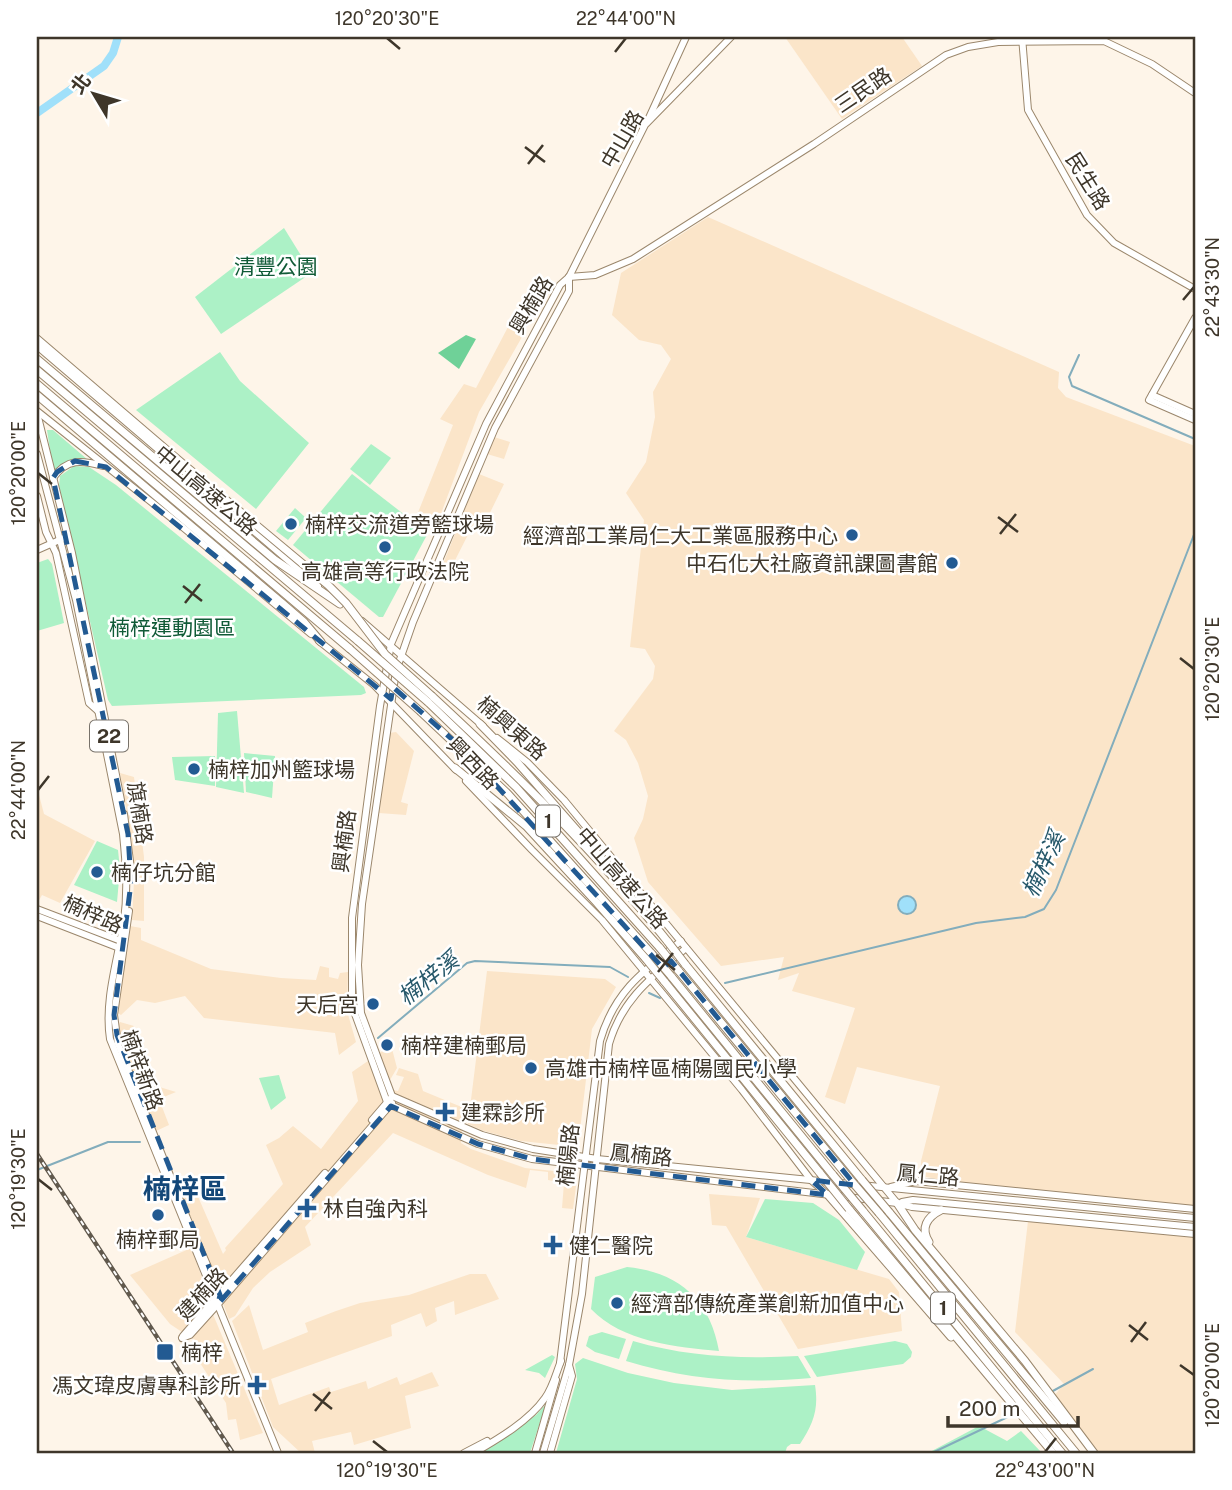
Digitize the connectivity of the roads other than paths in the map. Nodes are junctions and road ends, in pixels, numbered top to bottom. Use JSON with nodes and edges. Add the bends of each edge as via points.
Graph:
{"nodes":[{"id":1,"x":686,"y":37,"type":"edge"},
{"id":2,"x":732,"y":37,"type":"edge"},
{"id":3,"x":1022,"y":39,"type":"edge"},
{"id":4,"x":1195,"y":93,"type":"edge"},
{"id":5,"x":645,"y":125,"type":"junction"},
{"id":6,"x":569,"y":277,"type":"junction"},
{"id":7,"x":1195,"y":289,"type":"edge"},
{"id":8,"x":1195,"y":318,"type":"edge"},
{"id":9,"x":37,"y":339,"type":"edge"},
{"id":10,"x":37,"y":346,"type":"edge"},
{"id":11,"x":37,"y":360,"type":"edge"},
{"id":12,"x":38,"y":371,"type":"edge"},
{"id":13,"x":37,"y":384,"type":"edge"},
{"id":14,"x":37,"y":395,"type":"edge"},
{"id":15,"x":1150,"y":398,"type":"junction"},
{"id":16,"x":37,"y":412,"type":"edge"},
{"id":17,"x":1195,"y":414,"type":"edge"},
{"id":18,"x":1195,"y":420,"type":"edge"},
{"id":19,"x":84,"y":430,"type":"junction"},
{"id":20,"x":37,"y":454,"type":"edge"},
{"id":21,"x":106,"y":467,"type":"junction"},
{"id":22,"x":53,"y":478,"type":"junction"},
{"id":23,"x":37,"y":496,"type":"edge"},
{"id":24,"x":63,"y":535,"type":"junction"},
{"id":25,"x":50,"y":541,"type":"junction"},
{"id":26,"x":37,"y":548,"type":"edge"},
{"id":27,"x":340,"y":604,"type":"junction"},
{"id":28,"x":321,"y":642,"type":"junction"},
{"id":29,"x":391,"y":644,"type":"junction"},
{"id":30,"x":400,"y":652,"type":"junction"},
{"id":31,"x":381,"y":694,"type":"junction"},
{"id":32,"x":430,"y":699,"type":"junction"},
{"id":33,"x":390,"y":703,"type":"junction"},
{"id":34,"x":99,"y":711,"type":"junction"},
{"id":35,"x":480,"y":724,"type":"junction"},
{"id":36,"x":455,"y":768,"type":"junction"},
{"id":37,"x":637,"y":904,"type":"junction"},
{"id":38,"x":37,"y":909,"type":"edge"},
{"id":39,"x":37,"y":916,"type":"edge"},
{"id":40,"x":681,"y":941,"type":"junction"},
{"id":41,"x":121,"y":946,"type":"junction"},
{"id":42,"x":686,"y":948,"type":"junction"},
{"id":43,"x":649,"y":957,"type":"junction"},
{"id":44,"x":644,"y":970,"type":"junction"},
{"id":45,"x":651,"y":979,"type":"junction"},
{"id":46,"x":664,"y":982,"type":"junction"},
{"id":47,"x":356,"y":1004,"type":"junction"},
{"id":48,"x":111,"y":1014,"type":"joint"},
{"id":49,"x":392,"y":1100,"type":"junction"},
{"id":50,"x":585,"y":1157,"type":"junction"},
{"id":51,"x":597,"y":1158,"type":"junction"},
{"id":52,"x":584,"y":1167,"type":"junction"},
{"id":53,"x":596,"y":1168,"type":"junction"},
{"id":54,"x":811,"y":1180,"type":"junction"},
{"id":55,"x":885,"y":1188,"type":"junction"},
{"id":56,"x":828,"y":1195,"type":"junction"},
{"id":57,"x":897,"y":1203,"type":"junction"},
{"id":58,"x":1195,"y":1209,"type":"edge"},
{"id":59,"x":941,"y":1210,"type":"junction"},
{"id":60,"x":1195,"y":1218,"type":"edge"},
{"id":61,"x":1195,"y":1227,"type":"edge"},
{"id":62,"x":1195,"y":1234,"type":"edge"},
{"id":63,"x":955,"y":1280,"type":"junction"},
{"id":64,"x":217,"y":1300,"type":"junction"},
{"id":65,"x":561,"y":1361,"type":"junction"},
{"id":66,"x":569,"y":1365,"type":"junction"},
{"id":67,"x":993,"y":1382,"type":"junction"},
{"id":68,"x":1045,"y":1395,"type":"junction"},
{"id":69,"x":555,"y":1403,"type":"junction"},
{"id":70,"x":1021,"y":1410,"type":"junction"},
{"id":71,"x":496,"y":1438,"type":"junction"},
{"id":72,"x":1092,"y":1450,"type":"edge"},
{"id":73,"x":278,"y":1453,"type":"edge"},
{"id":74,"x":464,"y":1453,"type":"edge"},
{"id":75,"x":474,"y":1453,"type":"edge"},
{"id":76,"x":535,"y":1453,"type":"edge"},
{"id":77,"x":543,"y":1453,"type":"edge"},
{"id":78,"x":550,"y":1453,"type":"edge"},
{"id":79,"x":1053,"y":1453,"type":"edge"},
{"id":80,"x":1062,"y":1453,"type":"edge"},
{"id":81,"x":1076,"y":1453,"type":"edge"}],
"edges":[{"from":1,"to":5,"type":"street"},
{"from":2,"to":5,"type":"street","name":"中山路"},
{"from":3,"to":4,"type":"street","name":"三民路","via":[[1104,41],[1152,64]]},
{"from":3,"to":6,"type":"street","name":"三民路","via":[[946,55],[633,259],[595,275]]},
{"from":3,"to":7,"type":"street","name":"民生路","via":[[1028,110],[1087,215],[1114,243]]},
{"from":5,"to":6,"type":"street","name":"中山路"},
{"from":6,"to":29,"type":"street","name":"興楠路","via":[[560,285],[486,424]]},
{"from":6,"to":30,"type":"street","name":"興楠路","via":[[569,291],[495,428]]},
{"from":8,"to":15,"type":"street"},
{"from":9,"to":32,"type":"highway","bridge":true,"via":[[337,594],[385,654]]},
{"from":10,"to":27,"type":"street","name":"楠興東路"},
{"from":11,"to":27,"type":"highway","via":[[275,560]]},
{"from":12,"to":32,"type":"highway","name":"中山高速公路","number":"1","bridge":true},
{"from":13,"to":19,"type":"highway","name":"中山高速公路","number":"1"},
{"from":14,"to":19,"type":"highway"},
{"from":15,"to":17,"type":"street"},
{"from":15,"to":18,"type":"street"},
{"from":16,"to":21,"type":"street","name":"興西路"},
{"from":16,"to":22,"type":"street","name":"旗楠路","number":"22"},
{"from":19,"to":28,"type":"highway","via":[[98,447],[304,622]]},
{"from":19,"to":43,"type":"highway","name":"中山高速公路","number":"1","bridge":true,"via":[[103,439],[421,712],[508,794]]},
{"from":20,"to":24,"type":"street","name":"旗楠路","number":"22"},
{"from":21,"to":22,"type":"street","via":[[72,462]]},
{"from":21,"to":28,"type":"street","name":"興西路"},
{"from":22,"to":24,"type":"street","name":"旗楠路","number":"22"},
{"from":23,"to":25,"type":"street","name":"旗楠路","number":"22"},
{"from":24,"to":25,"type":"street"},
{"from":24,"to":34,"type":"street","name":"旗楠路","number":"22"},
{"from":24,"to":41,"type":"street","name":"旗楠路","number":"22","via":[[128,834],[131,883]]},
{"from":25,"to":26,"type":"street"},
{"from":25,"to":34,"type":"street","name":"旗楠路","number":"22","via":[[89,703]]},
{"from":27,"to":29,"type":"street","name":"楠興東路"},
{"from":28,"to":31,"type":"street","name":"興西路"},
{"from":29,"to":30,"type":"street","name":"楠興東路"},
{"from":29,"to":31,"type":"street","name":"興楠路"},
{"from":30,"to":33,"type":"street","name":"興楠路"},
{"from":30,"to":35,"type":"street","name":"楠興東路"},
{"from":31,"to":33,"type":"street","name":"興西路"},
{"from":31,"to":47,"type":"street","name":"興楠路","via":[[354,905]]},
{"from":32,"to":37,"type":"highway","via":[[514,772]]},
{"from":32,"to":81,"type":"highway","name":"中山高速公路","number":"1","bridge":true,"via":[[660,948]]},
{"from":33,"to":36,"type":"street","name":"興西路"},
{"from":33,"to":47,"type":"street","name":"興楠路","via":[[362,904]]},
{"from":34,"to":41,"type":"street","name":"旗楠路","number":"22","via":[[127,871]]},
{"from":35,"to":37,"type":"highway","via":[[604,859]]},
{"from":35,"to":40,"type":"street","name":"楠興東路","via":[[564,800]]},
{"from":36,"to":43,"type":"highway","via":[[526,826]]},
{"from":36,"to":44,"type":"street","name":"興西路"},
{"from":37,"to":68,"type":"highway","bridge":true},
{"from":38,"to":41,"type":"street","name":"楠梓路"},
{"from":39,"to":41,"type":"street","name":"楠梓路"},
{"from":40,"to":42,"type":"street","name":"楠興東路"},
{"from":40,"to":44,"type":"street","name":"楠陽路"},
{"from":41,"to":48,"type":"street","name":"旗楠路","number":"22"},
{"from":42,"to":45,"type":"street","name":"楠陽路"},
{"from":42,"to":55,"type":"street","name":"楠興東路"},
{"from":43,"to":46,"type":"highway","name":"中山高速公路","number":"1","bridge":true},
{"from":44,"to":45,"type":"street","name":"興西路"},
{"from":44,"to":50,"type":"street","name":"楠陽路","via":[[618,998],[602,1032]]},
{"from":45,"to":46,"type":"street","name":"興西路"},
{"from":45,"to":51,"type":"street","name":"楠陽路","via":[[624,1007],[608,1044]]},
{"from":46,"to":54,"type":"street","name":"興西路","via":[[668,1000]]},
{"from":46,"to":67,"type":"highway","bridge":true},
{"from":46,"to":70,"type":"highway","name":"中山高速公路","number":"1","bridge":true,"via":[[741,1062]]},
{"from":47,"to":49,"type":"street"},
{"from":48,"to":64,"type":"street","name":"楠梓新路","number":"22","via":[[152,1138]]},
{"from":49,"to":50,"type":"street","name":"鳳楠路","via":[[482,1135]]},
{"from":49,"to":52,"type":"street","name":"鳳楠路","via":[[478,1144]]},
{"from":49,"to":64,"type":"street","name":"建楠路"},
{"from":50,"to":51,"type":"street","name":"鳳楠路"},
{"from":50,"to":52,"type":"street","name":"楠陽路"},
{"from":51,"to":53,"type":"street","name":"楠陽路"},
{"from":51,"to":54,"type":"street","name":"鳳楠路"},
{"from":52,"to":53,"type":"street","name":"鳳楠路"},
{"from":52,"to":65,"type":"street","name":"楠陽路"},
{"from":53,"to":56,"type":"street","name":"鳳楠路"},
{"from":53,"to":66,"type":"street","name":"楠陽路"},
{"from":54,"to":55,"type":"street","name":"鳳楠路"},
{"from":54,"to":56,"type":"street","name":"興西路"},
{"from":55,"to":57,"type":"street","name":"楠興東路"},
{"from":55,"to":58,"type":"street","name":"鳳仁路","via":[[916,1181]]},
{"from":55,"to":60,"type":"street","name":"鳳仁路"},
{"from":56,"to":57,"type":"street","name":"鳳楠路"},
{"from":56,"to":67,"type":"highway"},
{"from":57,"to":59,"type":"street","name":"鳳仁路"},
{"from":57,"to":61,"type":"street","name":"鳳仁路","via":[[913,1200]]},
{"from":57,"to":63,"type":"highway"},
{"from":59,"to":62,"type":"street","name":"鳳仁路"},
{"from":59,"to":63,"type":"highway","via":[[929,1217],[925,1236]]},
{"from":63,"to":68,"type":"highway","via":[[1025,1361]]},
{"from":64,"to":64,"type":"street","name":"建楠路","via":[[182,1338],[190,1335]]},
{"from":64,"to":73,"type":"street","number":"22"},
{"from":65,"to":69,"type":"street","name":"楠陽路"},
{"from":65,"to":71,"type":"street","via":[[550,1389],[534,1410]]},
{"from":66,"to":69,"type":"street","name":"楠陽路"},
{"from":66,"to":78,"type":"street","via":[[572,1376]]},
{"from":67,"to":70,"type":"highway"},
{"from":68,"to":72,"type":"highway"},
{"from":69,"to":76,"type":"street"},
{"from":69,"to":77,"type":"street"},
{"from":70,"to":79,"type":"highway"},
{"from":70,"to":80,"type":"highway","name":"中山高速公路","number":"1"},
{"from":71,"to":74,"type":"street"},
{"from":71,"to":75,"type":"street"}]}
